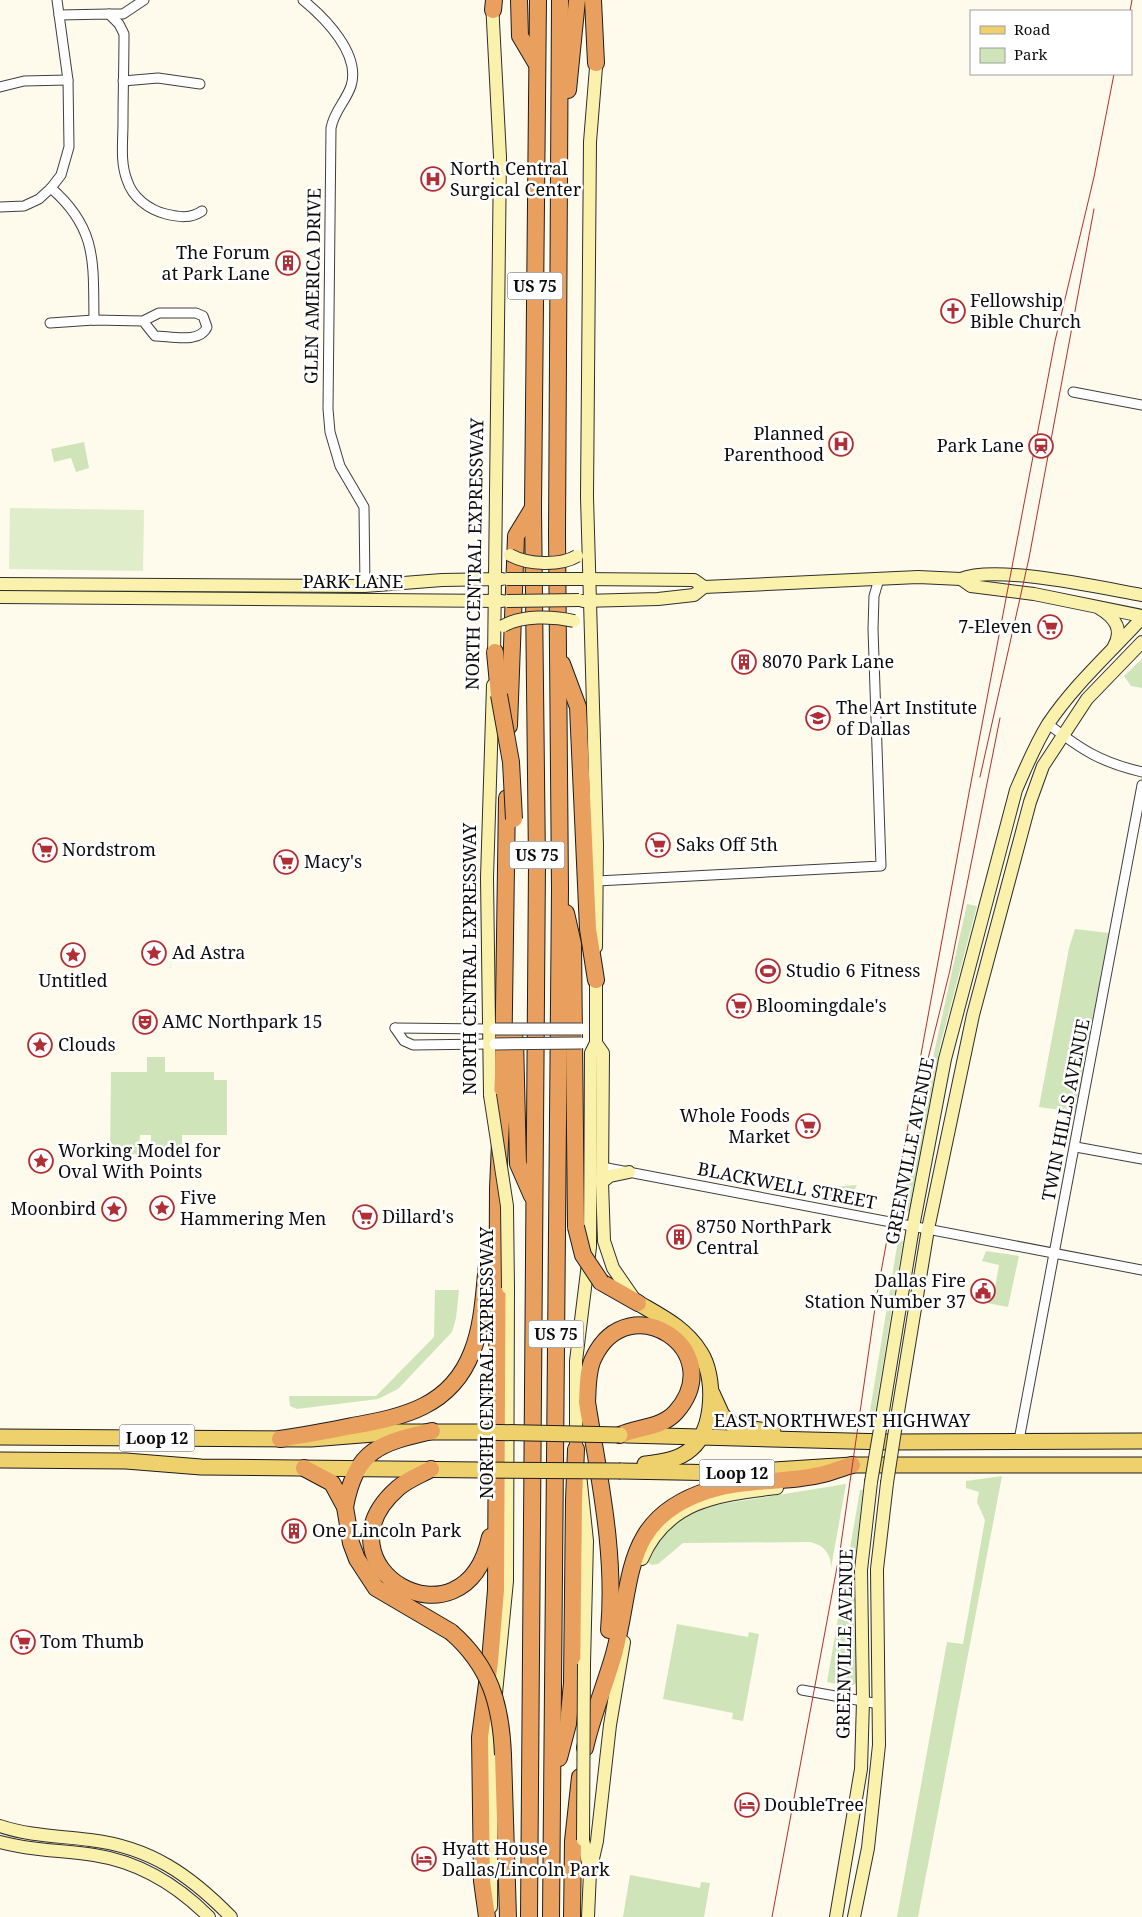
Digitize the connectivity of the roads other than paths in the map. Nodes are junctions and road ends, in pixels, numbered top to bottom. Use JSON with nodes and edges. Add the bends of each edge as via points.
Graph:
{"nodes":[{"id":1,"x":57,"y":0,"type":"edge"},
{"id":2,"x":144,"y":0,"type":"edge"},
{"id":3,"x":302,"y":0,"type":"edge"},
{"id":4,"x":518,"y":0,"type":"edge"},
{"id":5,"x":538,"y":0,"type":"edge"},
{"id":6,"x":560,"y":0,"type":"edge"},
{"id":7,"x":578,"y":0,"type":"edge"},
{"id":8,"x":592,"y":0,"type":"edge"},
{"id":9,"x":602,"y":0,"type":"edge"},
{"id":10,"x":493,"y":3,"type":"edge"},
{"id":11,"x":59,"y":14,"type":"junction"},
{"id":12,"x":109,"y":14,"type":"junction"},
{"id":13,"x":596,"y":63,"type":"junction"},
{"id":14,"x":537,"y":64,"type":"junction"},
{"id":15,"x":68,"y":80,"type":"junction"},
{"id":16,"x":123,"y":81,"type":"junction"},
{"id":17,"x":200,"y":84,"type":"dead end"},
{"id":18,"x":0,"y":87,"type":"edge"},
{"id":19,"x":559,"y":149,"type":"junction"},
{"id":20,"x":51,"y":188,"type":"junction"},
{"id":21,"x":0,"y":207,"type":"edge"},
{"id":22,"x":202,"y":210,"type":"dead end"},
{"id":23,"x":94,"y":320,"type":"junction"},
{"id":24,"x":143,"y":321,"type":"junction"},
{"id":25,"x":50,"y":323,"type":"dead end"},
{"id":26,"x":1073,"y":392,"type":"dead end"},
{"id":27,"x":1142,"y":405,"type":"edge"},
{"id":28,"x":533,"y":508,"type":"junction"},
{"id":29,"x":496,"y":538,"type":"junction"},
{"id":30,"x":588,"y":543,"type":"junction"},
{"id":31,"x":501,"y":579,"type":"junction"},
{"id":32,"x":585,"y":579,"type":"junction"},
{"id":33,"x":879,"y":579,"type":"junction"},
{"id":34,"x":962,"y":579,"type":"junction"},
{"id":35,"x":0,"y":584,"type":"edge"},
{"id":36,"x":197,"y":585,"type":"junction"},
{"id":37,"x":365,"y":586,"type":"junction"},
{"id":38,"x":704,"y":587,"type":"junction"},
{"id":39,"x":1142,"y":596,"type":"edge"},
{"id":40,"x":0,"y":597,"type":"edge"},
{"id":41,"x":197,"y":599,"type":"junction"},
{"id":42,"x":320,"y":600,"type":"junction"},
{"id":43,"x":494,"y":601,"type":"junction"},
{"id":44,"x":584,"y":601,"type":"junction"},
{"id":45,"x":1097,"y":606,"type":"junction"},
{"id":46,"x":1142,"y":617,"type":"edge"},
{"id":47,"x":499,"y":630,"type":"junction"},
{"id":48,"x":591,"y":635,"type":"junction"},
{"id":49,"x":1142,"y":642,"type":"edge"},
{"id":50,"x":495,"y":652,"type":"junction"},
{"id":51,"x":558,"y":652,"type":"junction"},
{"id":52,"x":1110,"y":652,"type":"junction"},
{"id":53,"x":1048,"y":724,"type":"junction"},
{"id":54,"x":1062,"y":735,"type":"junction"},
{"id":55,"x":1142,"y":772,"type":"edge"},
{"id":56,"x":1142,"y":785,"type":"edge"},
{"id":57,"x":998,"y":855,"type":"junction"},
{"id":58,"x":1016,"y":860,"type":"junction"},
{"id":59,"x":597,"y":881,"type":"junction"},
{"id":60,"x":560,"y":889,"type":"junction"},
{"id":61,"x":596,"y":980,"type":"junction"},
{"id":62,"x":964,"y":980,"type":"junction"},
{"id":63,"x":980,"y":984,"type":"junction"},
{"id":64,"x":492,"y":1029,"type":"junction"},
{"id":65,"x":581,"y":1029,"type":"dead end"},
{"id":66,"x":581,"y":1043,"type":"dead end"},
{"id":67,"x":596,"y":1043,"type":"junction"},
{"id":68,"x":492,"y":1044,"type":"junction"},
{"id":69,"x":944,"y":1059,"type":"junction"},
{"id":70,"x":952,"y":1116,"type":"junction"},
{"id":71,"x":1076,"y":1147,"type":"junction"},
{"id":72,"x":1142,"y":1160,"type":"edge"},
{"id":73,"x":602,"y":1167,"type":"junction"},
{"id":74,"x":629,"y":1172,"type":"junction"},
{"id":75,"x":602,"y":1182,"type":"junction"},
{"id":76,"x":498,"y":1188,"type":"junction"},
{"id":77,"x":534,"y":1202,"type":"junction"},
{"id":78,"x":913,"y":1227,"type":"junction"},
{"id":79,"x":928,"y":1229,"type":"junction"},
{"id":80,"x":1055,"y":1254,"type":"junction"},
{"id":81,"x":1142,"y":1270,"type":"edge"},
{"id":82,"x":638,"y":1304,"type":"junction"},
{"id":83,"x":710,"y":1390,"type":"junction"},
{"id":84,"x":432,"y":1431,"type":"junction"},
{"id":85,"x":620,"y":1435,"type":"junction"},
{"id":86,"x":0,"y":1437,"type":"edge"},
{"id":87,"x":700,"y":1438,"type":"junction"},
{"id":88,"x":280,"y":1439,"type":"junction"},
{"id":89,"x":804,"y":1440,"type":"junction"},
{"id":90,"x":1020,"y":1440,"type":"junction"},
{"id":91,"x":1142,"y":1440,"type":"edge"},
{"id":92,"x":576,"y":1448,"type":"junction"},
{"id":93,"x":0,"y":1460,"type":"edge"},
{"id":94,"x":852,"y":1465,"type":"junction"},
{"id":95,"x":1142,"y":1465,"type":"edge"},
{"id":96,"x":304,"y":1468,"type":"junction"},
{"id":97,"x":358,"y":1468,"type":"junction"},
{"id":98,"x":431,"y":1469,"type":"junction"},
{"id":99,"x":621,"y":1471,"type":"junction"},
{"id":100,"x":819,"y":1476,"type":"junction"},
{"id":101,"x":495,"y":1487,"type":"junction"},
{"id":102,"x":345,"y":1507,"type":"junction"},
{"id":103,"x":802,"y":1690,"type":"dead end"},
{"id":104,"x":600,"y":1691,"type":"junction"},
{"id":105,"x":863,"y":1701,"type":"junction"},
{"id":106,"x":879,"y":1704,"type":"junction"},
{"id":107,"x":553,"y":1779,"type":"junction"},
{"id":108,"x":0,"y":1826,"type":"edge"},
{"id":109,"x":93,"y":1840,"type":"junction"},
{"id":110,"x":0,"y":1842,"type":"edge"},
{"id":111,"x":93,"y":1855,"type":"junction"},
{"id":112,"x":590,"y":1872,"type":"junction"},
{"id":113,"x":844,"y":1875,"type":"junction"},
{"id":114,"x":862,"y":1878,"type":"junction"},
{"id":115,"x":209,"y":1917,"type":"edge"},
{"id":116,"x":231,"y":1917,"type":"edge"},
{"id":117,"x":489,"y":1917,"type":"edge"},
{"id":118,"x":508,"y":1917,"type":"edge"},
{"id":119,"x":529,"y":1917,"type":"edge"},
{"id":120,"x":551,"y":1917,"type":"edge"},
{"id":121,"x":572,"y":1917,"type":"edge"},
{"id":122,"x":588,"y":1917,"type":"edge"},
{"id":123,"x":836,"y":1917,"type":"edge"},
{"id":124,"x":854,"y":1917,"type":"edge"}],
"edges":[{"from":1,"to":11,"type":"street"},
{"from":2,"to":12,"type":"street","via":[[123,14]]},
{"from":3,"to":37,"type":"street","name":"GLEN AMERICA DRIVE","via":[[332,27],[343,46],[352,74],[350,89],[334,114],[331,128],[328,410],[330,432],[340,466],[364,507]]},
{"from":4,"to":14,"type":"highway","via":[[520,36]]},
{"from":5,"to":14,"type":"highway","number":"US 75"},
{"from":6,"to":19,"type":"highway","number":"US 75"},
{"from":7,"to":19,"type":"highway"},
{"from":8,"to":13,"type":"highway"},
{"from":9,"to":13,"type":"main road"},
{"from":10,"to":29,"type":"main road","name":"NORTH CENTRAL EXPRESSWAY","via":[[500,157]]},
{"from":11,"to":12,"type":"street"},
{"from":11,"to":15,"type":"street"},
{"from":12,"to":16,"type":"street","via":[[124,34]]},
{"from":13,"to":30,"type":"main road","via":[[590,142]]},
{"from":14,"to":28,"type":"highway","number":"US 75"},
{"from":15,"to":18,"type":"street","via":[[24,80]]},
{"from":15,"to":20,"type":"street","via":[[69,147],[61,175]]},
{"from":16,"to":17,"type":"street","via":[[158,78]]},
{"from":16,"to":22,"type":"street","via":[[122,158],[126,180],[133,193],[146,206],[178,217]]},
{"from":19,"to":51,"type":"highway","number":"US 75"},
{"from":20,"to":21,"type":"street","via":[[24,206]]},
{"from":20,"to":23,"type":"street","via":[[69,204],[88,235],[93,264]]},
{"from":23,"to":24,"type":"street"},
{"from":23,"to":25,"type":"street"},
{"from":24,"to":24,"type":"street","via":[[155,336],[196,337],[207,328],[203,316],[196,313],[159,313]]},
{"from":26,"to":27,"type":"street"},
{"from":28,"to":76,"type":"highway","via":[[516,536]]},
{"from":28,"to":77,"type":"highway","number":"US 75","via":[[537,804]]},
{"from":29,"to":30,"type":"main road","bridge":true,"via":[[510,554],[527,562],[563,561],[578,556]]},
{"from":29,"to":31,"type":"main road","name":"NORTH CENTRAL EXPRESSWAY"},
{"from":30,"to":32,"type":"main road"},
{"from":31,"to":32,"type":"main road","name":"PARK LANE","bridge":true},
{"from":31,"to":37,"type":"main road","name":"PARK LANE"},
{"from":31,"to":43,"type":"main road","name":"NORTH CENTRAL EXPRESSWAY"},
{"from":32,"to":38,"type":"main road","name":"PARK LANE","via":[[694,580]]},
{"from":32,"to":44,"type":"main road"},
{"from":33,"to":34,"type":"main road","name":"PARK LANE"},
{"from":33,"to":38,"type":"main road","name":"PARK LANE"},
{"from":33,"to":59,"type":"street","via":[[874,596],[873,629],[881,866]]},
{"from":34,"to":39,"type":"main road","name":"PARK LANE","via":[[973,574],[1031,577]]},
{"from":34,"to":45,"type":"main road","name":"PARK LANE","via":[[971,586]]},
{"from":35,"to":36,"type":"main road","name":"PARK LANE"},
{"from":36,"to":37,"type":"main road","name":"PARK LANE"},
{"from":36,"to":41,"type":"main road"},
{"from":37,"to":42,"type":"main road","via":[[362,592],[338,594]]},
{"from":38,"to":44,"type":"main road","name":"PARK LANE","via":[[694,595]]},
{"from":40,"to":41,"type":"main road","name":"PARK LANE"},
{"from":41,"to":42,"type":"main road","name":"PARK LANE"},
{"from":42,"to":43,"type":"main road","name":"PARK LANE"},
{"from":43,"to":44,"type":"main road","name":"PARK LANE","bridge":true},
{"from":43,"to":47,"type":"main road","name":"NORTH CENTRAL EXPRESSWAY"},
{"from":44,"to":48,"type":"main road"},
{"from":45,"to":46,"type":"main road","name":"PARK LANE"},
{"from":45,"to":52,"type":"main road","via":[[1114,620],[1118,629]]},
{"from":46,"to":52,"type":"main road","name":"GREENVILLE AVENUE"},
{"from":47,"to":48,"type":"main road","bridge":true,"via":[[516,620],[565,619],[574,621]]},
{"from":47,"to":50,"type":"main road","name":"NORTH CENTRAL EXPRESSWAY"},
{"from":48,"to":59,"type":"main road"},
{"from":49,"to":54,"type":"main road","name":"GREENVILLE AVENUE","via":[[1087,698]]},
{"from":50,"to":64,"type":"main road","name":"NORTH CENTRAL EXPRESSWAY","via":[[488,868]]},
{"from":50,"to":77,"type":"highway","bridge":true,"via":[[511,762],[514,819],[518,1164]]},
{"from":51,"to":60,"type":"highway","number":"US 75"},
{"from":51,"to":61,"type":"highway","via":[[578,707],[588,929]]},
{"from":52,"to":53,"type":"main road","name":"GREENVILLE AVENUE","via":[[1071,693]]},
{"from":53,"to":54,"type":"street"},
{"from":53,"to":57,"type":"main road","name":"GREENVILLE AVENUE","via":[[1016,790]]},
{"from":54,"to":55,"type":"street","via":[[1097,759]]},
{"from":54,"to":58,"type":"main road","name":"GREENVILLE AVENUE","via":[[1035,786]]},
{"from":56,"to":71,"type":"street","name":"TWIN HILLS AVENUE"},
{"from":57,"to":58,"type":"main road"},
{"from":57,"to":62,"type":"main road","name":"GREENVILLE AVENUE"},
{"from":58,"to":63,"type":"main road","name":"GREENVILLE AVENUE"},
{"from":59,"to":61,"type":"main road"},
{"from":60,"to":82,"type":"highway","bridge":true,"via":[[573,944],[579,1241],[589,1267],[601,1282]]},
{"from":60,"to":107,"type":"highway","number":"US 75"},
{"from":61,"to":67,"type":"main road"},
{"from":62,"to":63,"type":"main road"},
{"from":62,"to":69,"type":"main road","name":"GREENVILLE AVENUE"},
{"from":63,"to":70,"type":"main road","name":"GREENVILLE AVENUE"},
{"from":64,"to":65,"type":"street","bridge":true},
{"from":64,"to":68,"type":"main road","name":"NORTH CENTRAL EXPRESSWAY"},
{"from":64,"to":68,"type":"street","via":[[395,1028],[404,1041],[413,1045]]},
{"from":66,"to":68,"type":"street","bridge":true},
{"from":67,"to":73,"type":"main road","via":[[603,1052]]},
{"from":67,"to":92,"type":"main road","via":[[591,1053],[590,1247],[576,1361]]},
{"from":68,"to":117,"type":"main road","name":"NORTH CENTRAL EXPRESSWAY","bridge":true,"via":[[490,1095],[507,1206],[507,1581],[492,1734]]},
{"from":69,"to":70,"type":"main road","via":[[950,1063],[945,1100]]},
{"from":69,"to":78,"type":"main road","name":"GREENVILLE AVENUE"},
{"from":70,"to":79,"type":"main road","name":"GREENVILLE AVENUE"},
{"from":71,"to":72,"type":"street"},
{"from":71,"to":80,"type":"street","name":"TWIN HILLS AVENUE"},
{"from":73,"to":74,"type":"street","name":"BLACKWELL STREET"},
{"from":73,"to":75,"type":"main road"},
{"from":74,"to":75,"type":"main road","via":[[610,1176]]},
{"from":74,"to":78,"type":"street","name":"BLACKWELL STREET"},
{"from":75,"to":82,"type":"main road","via":[[604,1241],[608,1255],[613,1268]]},
{"from":76,"to":88,"type":"highway","via":[[480,1324],[472,1353],[456,1380],[430,1403],[398,1418]]},
{"from":76,"to":101,"type":"highway"},
{"from":77,"to":119,"type":"highway","number":"US 75"},
{"from":78,"to":79,"type":"street","name":"BLACKWELL STREET"},
{"from":78,"to":105,"type":"main road","name":"GREENVILLE AVENUE","bridge":true,"via":[[872,1482],[860,1580]]},
{"from":79,"to":80,"type":"street","name":"BLACKWELL STREET"},
{"from":79,"to":106,"type":"main road","name":"GREENVILLE AVENUE","bridge":true,"via":[[876,1569]]},
{"from":80,"to":81,"type":"street","name":"BLACKWELL STREET"},
{"from":80,"to":90,"type":"street","name":"TWIN HILLS AVENUE"},
{"from":82,"to":83,"type":"main road","via":[[686,1333],[702,1354]]},
{"from":83,"to":87,"type":"main road","via":[[710,1412]]},
{"from":83,"to":89,"type":"main road","via":[[722,1415],[734,1426]]},
{"from":84,"to":85,"type":"main road","name":"EAST NORTHWEST HIGHWAY","number":"Loop 12","bridge":true},
{"from":84,"to":88,"type":"main road","number":"Loop 12"},
{"from":84,"to":97,"type":"highway","via":[[384,1444],[368,1455]]},
{"from":85,"to":87,"type":"main road","name":"EAST NORTHWEST HIGHWAY","number":"Loop 12"},
{"from":85,"to":104,"type":"highway","via":[[665,1420],[675,1413],[689,1388],[692,1374],[689,1357],[680,1343],[652,1325],[636,1325],[617,1331],[600,1345],[592,1358],[588,1384],[587,1402],[609,1540],[611,1582],[607,1652]]},
{"from":86,"to":88,"type":"main road","number":"Loop 12"},
{"from":87,"to":89,"type":"main road","name":"EAST NORTHWEST HIGHWAY","number":"Loop 12"},
{"from":87,"to":99,"type":"main road","via":[[691,1449],[678,1456]]},
{"from":89,"to":90,"type":"main road","name":"EAST NORTHWEST HIGHWAY","number":"Loop 12"},
{"from":90,"to":91,"type":"main road","name":"EAST NORTHWEST HIGHWAY","number":"Loop 12"},
{"from":92,"to":107,"type":"highway","via":[[572,1682],[568,1724]]},
{"from":92,"to":112,"type":"main road","bridge":true,"via":[[587,1541],[583,1840]]},
{"from":93,"to":96,"type":"main road","number":"Loop 12"},
{"from":94,"to":95,"type":"main road","number":"Loop 12"},
{"from":94,"to":99,"type":"main road","number":"Loop 12","via":[[753,1473]]},
{"from":94,"to":100,"type":"highway"},
{"from":96,"to":97,"type":"main road","number":"Loop 12"},
{"from":96,"to":102,"type":"highway","via":[[332,1483]]},
{"from":97,"to":98,"type":"main road","number":"Loop 12"},
{"from":97,"to":102,"type":"highway"},
{"from":98,"to":99,"type":"main road","number":"Loop 12","bridge":true},
{"from":98,"to":101,"type":"highway","via":[[399,1486],[378,1512],[373,1527],[373,1552],[380,1568],[401,1588],[412,1592],[443,1594],[458,1588],[480,1567],[492,1531]]},
{"from":100,"to":104,"type":"highway","via":[[712,1489],[665,1513],[637,1548],[614,1653]]},
{"from":100,"to":112,"type":"main road","via":[[791,1486],[721,1495],[698,1502],[660,1530],[646,1550],[636,1580],[618,1676],[598,1840]]},
{"from":101,"to":117,"type":"highway","via":[[494,1620],[480,1738],[482,1881]]},
{"from":102,"to":118,"type":"highway","bridge":true,"via":[[357,1559],[376,1588],[451,1632],[468,1647],[483,1669],[496,1698],[502,1723]]},
{"from":103,"to":105,"type":"street"},
{"from":104,"to":121,"type":"highway","via":[[585,1748],[578,1792],[573,1841]]},
{"from":105,"to":106,"type":"street"},
{"from":105,"to":113,"type":"main road","name":"GREENVILLE AVENUE","via":[[859,1787]]},
{"from":106,"to":114,"type":"main road","name":"GREENVILLE AVENUE","via":[[879,1753]]},
{"from":107,"to":120,"type":"highway","number":"US 75"},
{"from":108,"to":109,"type":"main road"},
{"from":109,"to":111,"type":"main road"},
{"from":109,"to":116,"type":"main road","via":[[129,1848],[170,1866],[206,1892]]},
{"from":110,"to":111,"type":"main road","via":[[35,1850]]},
{"from":111,"to":115,"type":"main road","via":[[126,1862],[158,1876],[182,1892]]},
{"from":112,"to":122,"type":"main road"},
{"from":113,"to":114,"type":"main road"},
{"from":113,"to":123,"type":"main road","name":"GREENVILLE AVENUE"},
{"from":114,"to":124,"type":"main road","name":"GREENVILLE AVENUE"}]}
